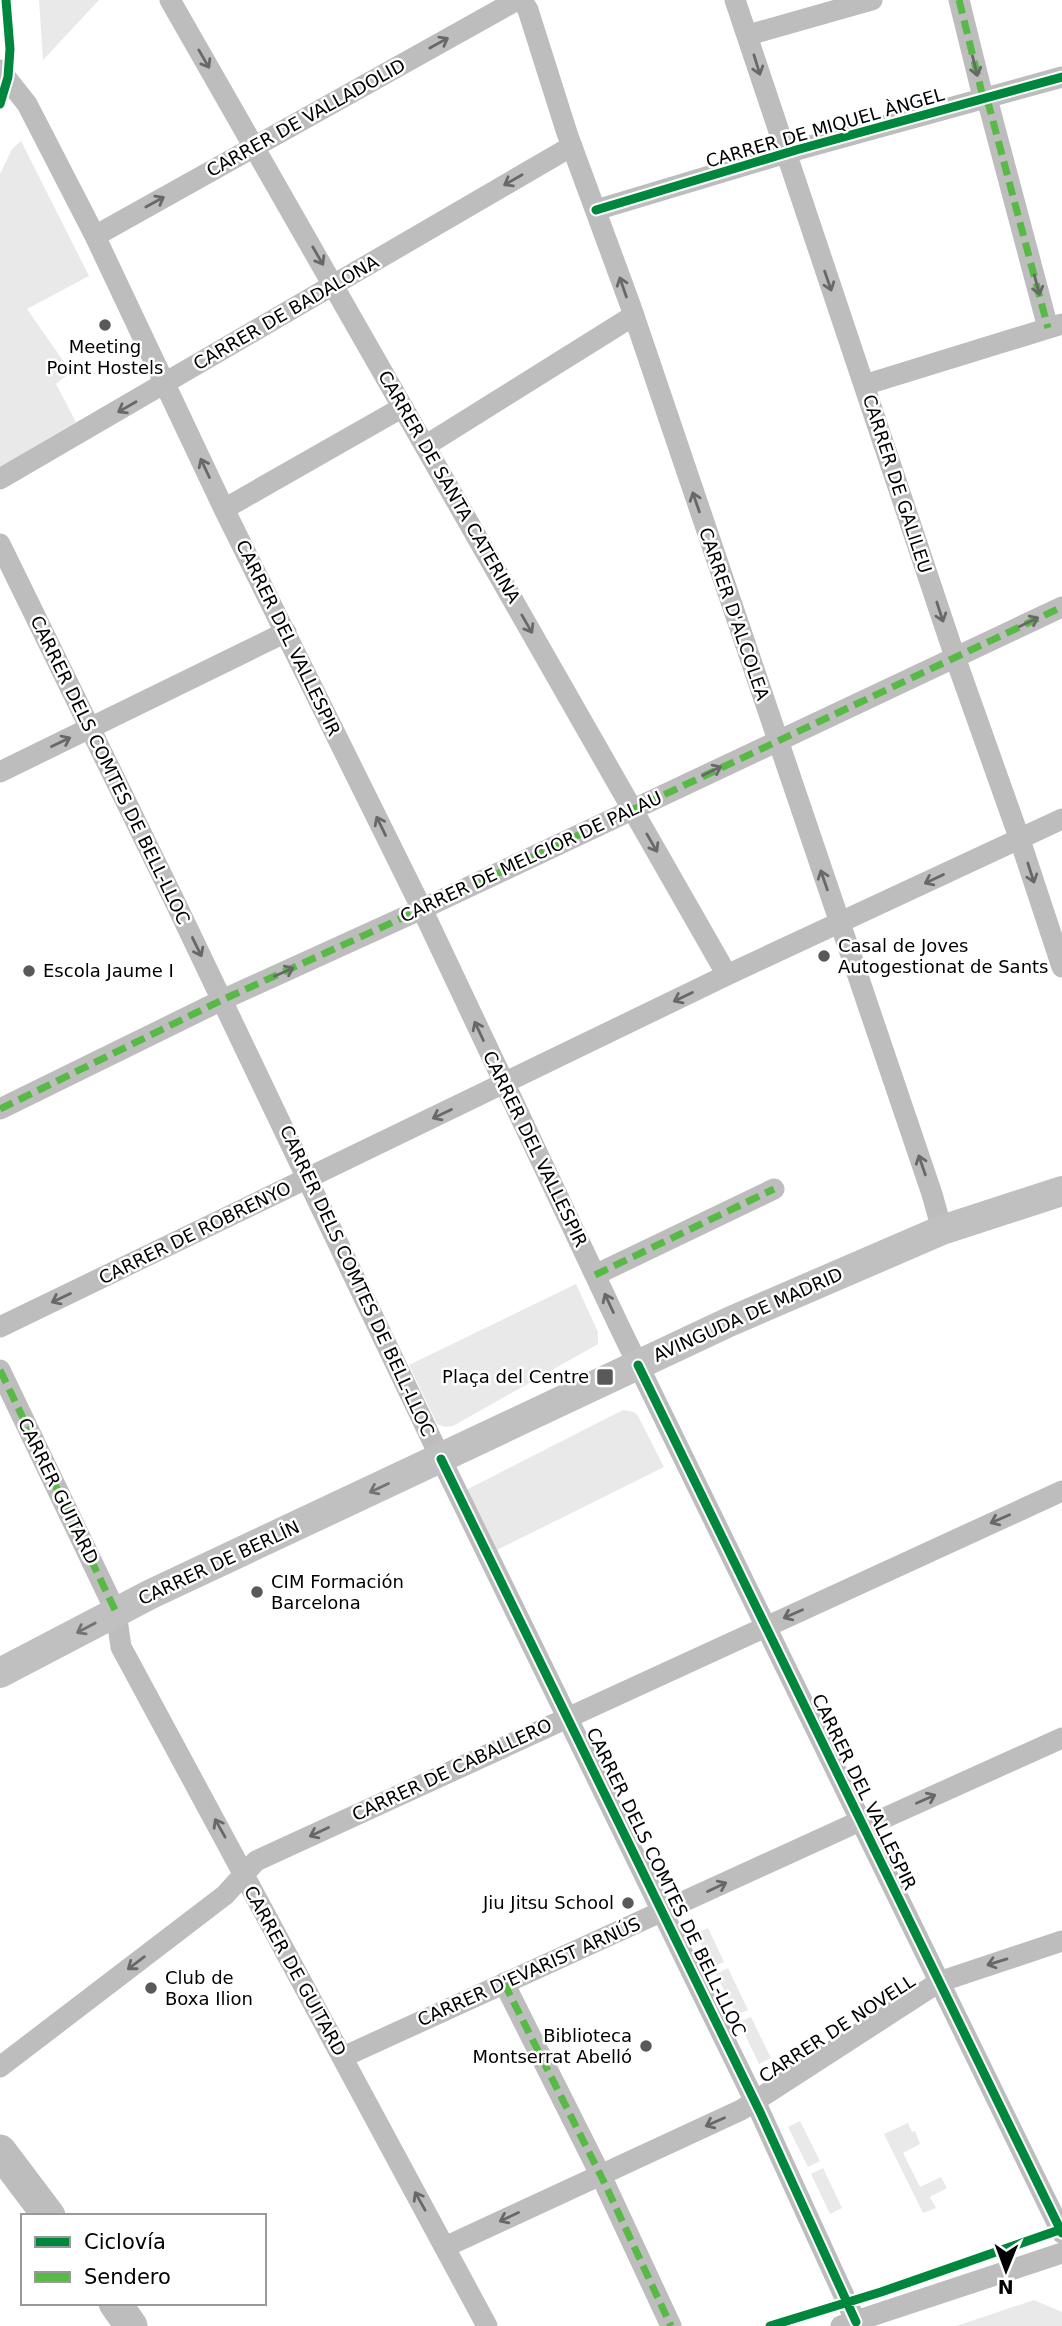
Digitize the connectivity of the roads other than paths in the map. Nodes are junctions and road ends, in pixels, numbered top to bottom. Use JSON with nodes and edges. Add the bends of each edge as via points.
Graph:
{"nodes":[{"id":1,"x":170,"y":0,"type":"edge"},
{"id":2,"x":519,"y":0,"type":"edge"},
{"id":3,"x":735,"y":0,"type":"edge"},
{"id":4,"x":872,"y":0,"type":"edge"},
{"id":5,"x":959,"y":0,"type":"edge"},
{"id":6,"x":748,"y":35,"type":"junction"},
{"id":7,"x":0,"y":69,"type":"edge"},
{"id":8,"x":1062,"y":77,"type":"edge"},
{"id":9,"x":984,"y":100,"type":"junction"},
{"id":10,"x":254,"y":146,"type":"junction"},
{"id":11,"x":572,"y":146,"type":"junction"},
{"id":12,"x":785,"y":154,"type":"junction"},
{"id":13,"x":596,"y":210,"type":"junction"},
{"id":14,"x":95,"y":236,"type":"junction"},
{"id":15,"x":334,"y":285,"type":"junction"},
{"id":16,"x":633,"y":316,"type":"junction"},
{"id":17,"x":1055,"y":326,"type":"edge"},
{"id":18,"x":165,"y":384,"type":"junction"},
{"id":19,"x":864,"y":385,"type":"junction"},
{"id":20,"x":403,"y":407,"type":"junction"},
{"id":21,"x":425,"y":446,"type":"junction"},
{"id":22,"x":0,"y":479,"type":"edge"},
{"id":23,"x":224,"y":509,"type":"junction"},
{"id":24,"x":0,"y":544,"type":"edge"},
{"id":25,"x":1062,"y":607,"type":"edge"},
{"id":26,"x":286,"y":632,"type":"junction"},
{"id":27,"x":955,"y":657,"type":"junction"},
{"id":28,"x":90,"y":727,"type":"junction"},
{"id":29,"x":777,"y":741,"type":"junction"},
{"id":30,"x":0,"y":772,"type":"edge"},
{"id":31,"x":632,"y":809,"type":"junction"},
{"id":32,"x":1062,"y":819,"type":"edge"},
{"id":33,"x":1020,"y":840,"type":"junction"},
{"id":34,"x":422,"y":909,"type":"junction"},
{"id":35,"x":839,"y":923,"type":"junction"},
{"id":36,"x":1062,"y":967,"type":"edge"},
{"id":37,"x":727,"y":975,"type":"junction"},
{"id":38,"x":222,"y":1000,"type":"junction"},
{"id":39,"x":503,"y":1084,"type":"junction"},
{"id":40,"x":0,"y":1109,"type":"edge"},
{"id":41,"x":309,"y":1179,"type":"junction"},
{"id":42,"x":774,"y":1189,"type":"dead end"},
{"id":43,"x":1062,"y":1191,"type":"edge"},
{"id":44,"x":942,"y":1230,"type":"junction"},
{"id":45,"x":596,"y":1275,"type":"junction"},
{"id":46,"x":0,"y":1327,"type":"edge"},
{"id":47,"x":638,"y":1364,"type":"junction"},
{"id":48,"x":0,"y":1370,"type":"edge"},
{"id":49,"x":441,"y":1459,"type":"junction"},
{"id":50,"x":1062,"y":1491,"type":"edge"},
{"id":51,"x":116,"y":1612,"type":"junction"},
{"id":52,"x":766,"y":1626,"type":"junction"},
{"id":53,"x":0,"y":1673,"type":"edge"},
{"id":54,"x":569,"y":1717,"type":"junction"},
{"id":55,"x":1062,"y":1738,"type":"edge"},
{"id":56,"x":860,"y":1821,"type":"junction"},
{"id":57,"x":243,"y":1874,"type":"junction"},
{"id":58,"x":662,"y":1912,"type":"junction"},
{"id":59,"x":1062,"y":1941,"type":"edge"},
{"id":60,"x":939,"y":1982,"type":"junction"},
{"id":61,"x":503,"y":1983,"type":"junction"},
{"id":62,"x":343,"y":2057,"type":"junction"},
{"id":63,"x":0,"y":2067,"type":"edge"},
{"id":64,"x":754,"y":2101,"type":"junction"},
{"id":65,"x":0,"y":2151,"type":"edge"},
{"id":66,"x":599,"y":2174,"type":"junction"},
{"id":67,"x":47,"y":2214,"type":"edge"},
{"id":68,"x":1062,"y":2233,"type":"edge"},
{"id":69,"x":445,"y":2247,"type":"junction"},
{"id":70,"x":1062,"y":2253,"type":"edge"},
{"id":71,"x":116,"y":2305,"type":"edge"},
{"id":72,"x":849,"y":2324,"type":"edge"},
{"id":73,"x":131,"y":2326,"type":"edge"},
{"id":74,"x":488,"y":2326,"type":"edge"},
{"id":75,"x":671,"y":2326,"type":"edge"}],
"edges":[{"from":1,"to":10,"type":"street","name":"CARRER DE SANTA CATERINA","one_way":true},
{"from":10,"to":2,"type":"street","name":"CARRER DE VALLADOLID","one_way":true},
{"from":2,"to":11,"type":"street","name":"CARRER D'ALCOLEA","via":[[528,10]]},
{"from":3,"to":6,"type":"street","name":"CARRER DE GALILEU"},
{"from":4,"to":6,"type":"street"},
{"from":5,"to":9,"type":"street","one_way":true},
{"from":6,"to":12,"type":"street","name":"CARRER DE GALILEU","one_way":true},
{"from":7,"to":14,"type":"street","name":"CARRER DEL VALLESPIR","via":[[27,104]]},
{"from":8,"to":9,"type":"street","name":"CARRER DE MIQUEL ÀNGEL"},
{"from":9,"to":12,"type":"street","name":"CARRER DE MIQUEL ÀNGEL"},
{"from":9,"to":17,"type":"street","one_way":true},
{"from":14,"to":10,"type":"street","name":"CARRER DE VALLADOLID","one_way":true},
{"from":10,"to":15,"type":"street","name":"CARRER DE SANTA CATERINA","one_way":true},
{"from":11,"to":13,"type":"street","name":"CARRER D'ALCOLEA"},
{"from":11,"to":15,"type":"street","name":"CARRER DE BADALONA","one_way":true},
{"from":12,"to":13,"type":"street","name":"CARRER DE MIQUEL ÀNGEL"},
{"from":12,"to":19,"type":"street","name":"CARRER DE GALILEU","one_way":true},
{"from":16,"to":13,"type":"street","name":"CARRER D'ALCOLEA","one_way":true},
{"from":14,"to":18,"type":"street","name":"CARRER DEL VALLESPIR"},
{"from":15,"to":18,"type":"street","name":"CARRER DE BADALONA"},
{"from":15,"to":20,"type":"street","name":"CARRER DE SANTA CATERINA"},
{"from":16,"to":21,"type":"street"},
{"from":29,"to":16,"type":"street","name":"CARRER D'ALCOLEA","one_way":true},
{"from":17,"to":19,"type":"street"},
{"from":18,"to":22,"type":"street","name":"CARRER DE BADALONA","one_way":true},
{"from":23,"to":18,"type":"street","name":"CARRER DEL VALLESPIR","one_way":true},
{"from":19,"to":27,"type":"street","name":"CARRER DE GALILEU","one_way":true},
{"from":20,"to":21,"type":"street","name":"CARRER DE SANTA CATERINA"},
{"from":20,"to":23,"type":"street"},
{"from":21,"to":31,"type":"street","name":"CARRER DE SANTA CATERINA","one_way":true},
{"from":23,"to":26,"type":"street","name":"CARRER DEL VALLESPIR"},
{"from":24,"to":28,"type":"street","name":"CARRER DELS COMTES DE BELL-LLOC"},
{"from":27,"to":25,"type":"street","name":"CARRER DE MELCIOR DE PALAU","one_way":true},
{"from":26,"to":28,"type":"street"},
{"from":34,"to":26,"type":"street","name":"CARRER DEL VALLESPIR","one_way":true},
{"from":27,"to":29,"type":"street","name":"CARRER DE MELCIOR DE PALAU"},
{"from":27,"to":33,"type":"street","name":"CARRER DE GALILEU"},
{"from":30,"to":28,"type":"street","one_way":true},
{"from":28,"to":38,"type":"street","name":"CARRER DELS COMTES DE BELL-LLOC","one_way":true},
{"from":31,"to":29,"type":"street","name":"CARRER DE MELCIOR DE PALAU","one_way":true},
{"from":35,"to":29,"type":"street","name":"CARRER D'ALCOLEA","one_way":true},
{"from":31,"to":34,"type":"street","name":"CARRER DE MELCIOR DE PALAU"},
{"from":31,"to":37,"type":"street","name":"CARRER DE SANTA CATERINA","one_way":true},
{"from":32,"to":33,"type":"street","name":"CARRER DE ROBRENYO"},
{"from":33,"to":35,"type":"street","name":"CARRER DE ROBRENYO","one_way":true},
{"from":33,"to":36,"type":"street","name":"CARRER DE GALILEU","one_way":true},
{"from":38,"to":34,"type":"street","name":"CARRER DE MELCIOR DE PALAU","one_way":true},
{"from":39,"to":34,"type":"street","name":"CARRER DEL VALLESPIR","one_way":true},
{"from":35,"to":37,"type":"street","name":"CARRER DE ROBRENYO"},
{"from":44,"to":35,"type":"street","name":"CARRER D'ALCOLEA","one_way":true},
{"from":37,"to":39,"type":"street","name":"CARRER DE ROBRENYO","one_way":true},
{"from":38,"to":40,"type":"street","name":"CARRER DE MELCIOR DE PALAU"},
{"from":38,"to":41,"type":"street","name":"CARRER DELS COMTES DE BELL-LLOC"},
{"from":39,"to":41,"type":"street","name":"CARRER DE ROBRENYO","one_way":true},
{"from":39,"to":45,"type":"street","name":"CARRER DEL VALLESPIR"},
{"from":41,"to":46,"type":"street","name":"CARRER DE ROBRENYO","one_way":true},
{"from":41,"to":49,"type":"street","name":"CARRER DELS COMTES DE BELL-LLOC"},
{"from":42,"to":45,"type":"street"},
{"from":43,"to":44,"type":"main road","name":"AVINGUDA DE MADRID"},
{"from":44,"to":47,"type":"main road","name":"AVINGUDA DE MADRID"},
{"from":47,"to":45,"type":"street","name":"CARRER DEL VALLESPIR","one_way":true},
{"from":47,"to":49,"type":"main road","name":"AVINGUDA DE MADRID"},
{"from":47,"to":52,"type":"street","name":"CARRER DEL VALLESPIR"},
{"from":48,"to":51,"type":"street","name":"CARRER GUITARD"},
{"from":49,"to":51,"type":"main road","name":"CARRER DE BERLÍN","one_way":true},
{"from":49,"to":54,"type":"street","name":"CARRER DELS COMTES DE BELL-LLOC"},
{"from":50,"to":52,"type":"street","name":"CARRER DE CABALLERO","one_way":true},
{"from":51,"to":53,"type":"main road","name":"CARRER DE BERLÍN","one_way":true},
{"from":57,"to":51,"type":"street","name":"CARRER DE GUITARD","one_way":true,"via":[[121,1647]]},
{"from":52,"to":54,"type":"street","name":"CARRER DE CABALLERO"},
{"from":52,"to":56,"type":"street","name":"CARRER DEL VALLESPIR"},
{"from":54,"to":57,"type":"street","name":"CARRER DE CABALLERO","one_way":true,"via":[[256,1861]]},
{"from":54,"to":58,"type":"street","name":"CARRER DELS COMTES DE BELL-LLOC"},
{"from":56,"to":55,"type":"street","name":"CARRER D'EVARIST ARNÚS","one_way":true,"via":[[880,1820]]},
{"from":58,"to":56,"type":"street","name":"CARRER D'EVARIST ARNÚS","one_way":true},
{"from":56,"to":60,"type":"street","name":"CARRER DEL VALLESPIR"},
{"from":57,"to":62,"type":"street","name":"CARRER DE GUITARD"},
{"from":57,"to":63,"type":"street","name":"CARRER DE CABALLERO","one_way":true,"via":[[225,1895]]},
{"from":58,"to":61,"type":"street","name":"CARRER D'EVARIST ARNÚS"},
{"from":58,"to":64,"type":"street","name":"CARRER DELS COMTES DE BELL-LLOC"},
{"from":59,"to":60,"type":"street","name":"CARRER DE NOVELL","one_way":true},
{"from":60,"to":64,"type":"street","name":"CARRER DE NOVELL"},
{"from":60,"to":68,"type":"street","name":"CARRER DEL VALLESPIR"},
{"from":61,"to":62,"type":"street","name":"CARRER D'EVARIST ARNÚS"},
{"from":61,"to":66,"type":"street"},
{"from":69,"to":62,"type":"street","name":"CARRER DE GUITARD","one_way":true},
{"from":64,"to":66,"type":"street","name":"CARRER DE NOVELL","one_way":true},
{"from":64,"to":72,"type":"street","name":"CARRER DELS COMTES DE BELL-LLOC"},
{"from":65,"to":67,"type":"main road"},
{"from":66,"to":69,"type":"street","name":"CARRER DE NOVELL","one_way":true},
{"from":66,"to":75,"type":"street"},
{"from":69,"to":74,"type":"street","name":"CARRER DE GUITARD"},
{"from":70,"to":72,"type":"street"},
{"from":71,"to":73,"type":"main road"}]}
